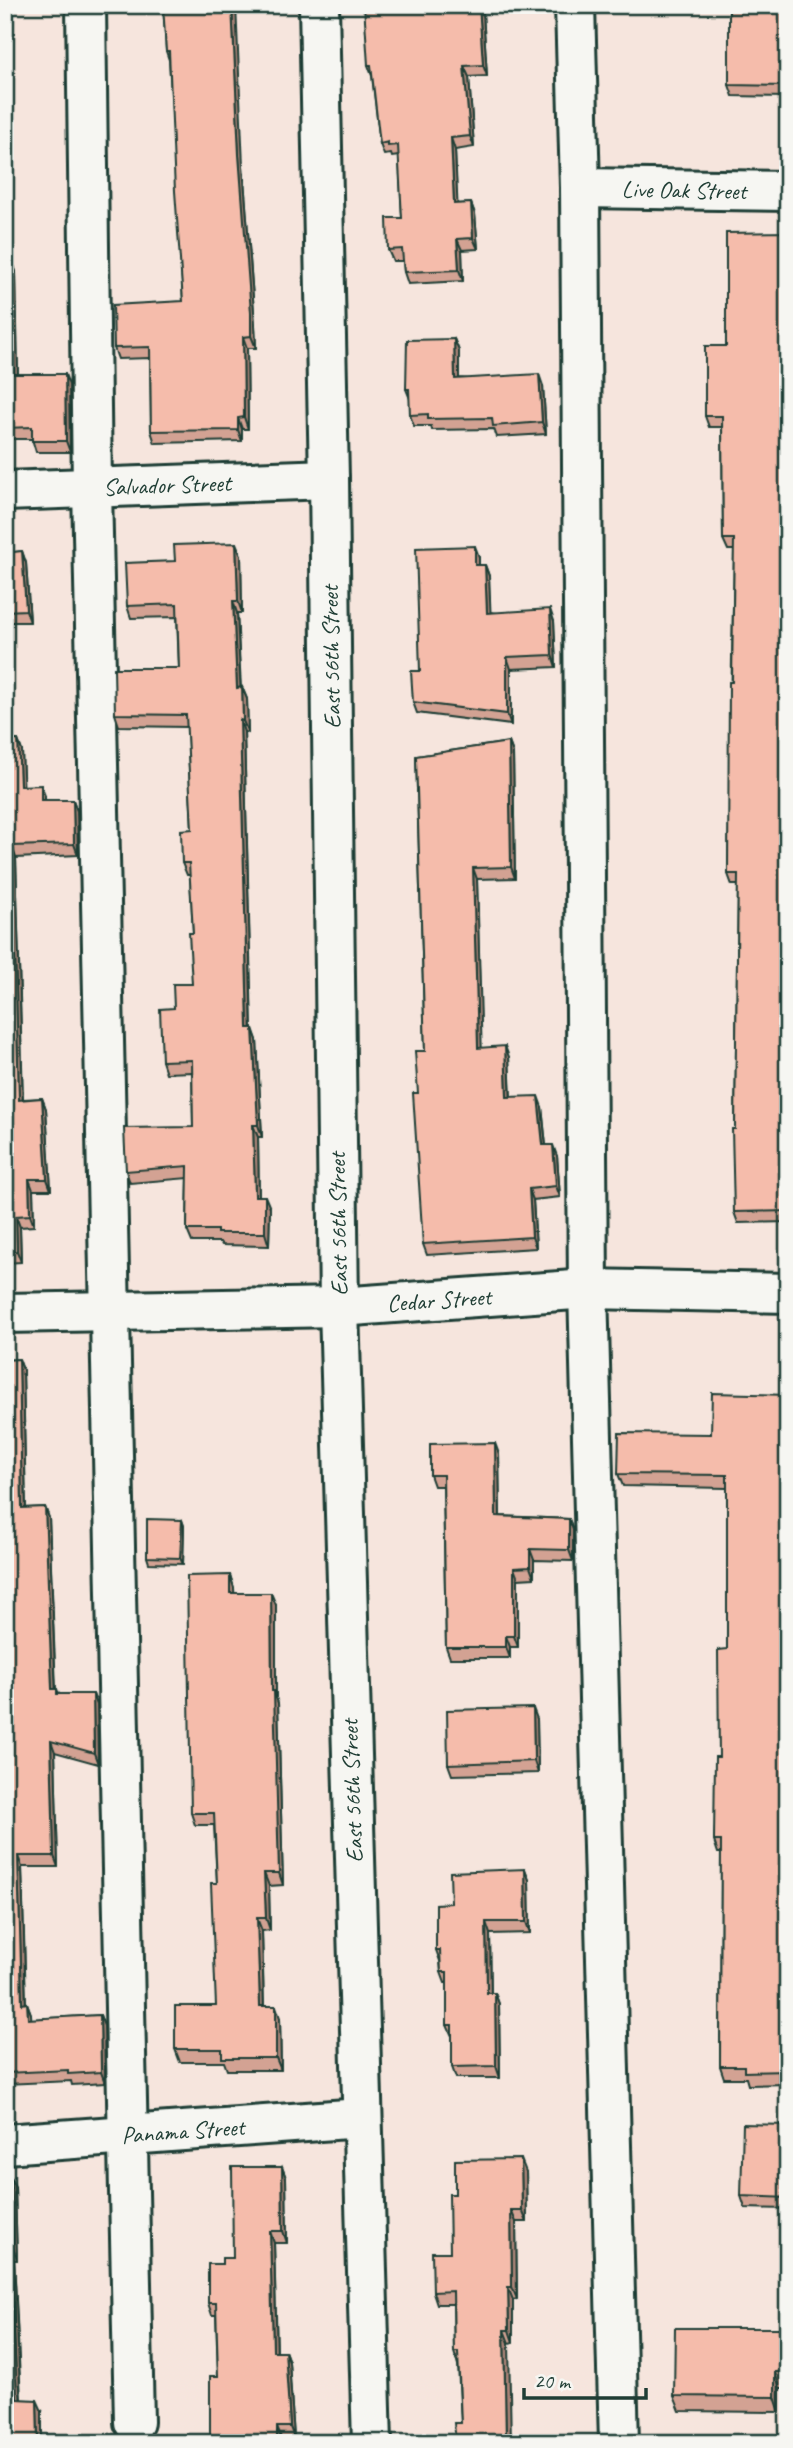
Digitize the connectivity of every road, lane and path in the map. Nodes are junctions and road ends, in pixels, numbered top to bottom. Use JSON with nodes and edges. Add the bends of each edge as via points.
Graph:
{"nodes":[{"id":1,"x":86,"y":5,"type":"edge"},
{"id":2,"x":319,"y":5,"type":"edge"},
{"id":3,"x":576,"y":5,"type":"edge"},
{"id":4,"x":580,"y":188,"type":"junction"},
{"id":5,"x":788,"y":191,"type":"edge"},
{"id":6,"x":329,"y":480,"type":"junction"},
{"id":7,"x":92,"y":488,"type":"junction"},
{"id":8,"x":5,"y":491,"type":"edge"},
{"id":9,"x":588,"y":1289,"type":"junction"},
{"id":10,"x":788,"y":1293,"type":"edge"},
{"id":11,"x":339,"y":1307,"type":"junction"},
{"id":12,"x":110,"y":1311,"type":"junction"},
{"id":13,"x":5,"y":1313,"type":"edge"},
{"id":14,"x":361,"y":2119,"type":"junction"},
{"id":15,"x":126,"y":2136,"type":"junction"},
{"id":16,"x":5,"y":2144,"type":"edge"},
{"id":17,"x":134,"y":2422,"type":"dead end"},
{"id":18,"x":372,"y":2443,"type":"edge"},
{"id":19,"x":619,"y":2443,"type":"edge"}],
"edges":[{"from":1,"to":7,"type":"street"},
{"from":2,"to":6,"type":"street","name":"East 56th Street"},
{"from":3,"to":4,"type":"street"},
{"from":4,"to":5,"type":"street","name":"Live Oak Street"},
{"from":4,"to":9,"type":"street"},
{"from":6,"to":7,"type":"street","name":"Salvador Street"},
{"from":6,"to":11,"type":"street","name":"East 56th Street"},
{"from":7,"to":8,"type":"street","name":"Salvador Street"},
{"from":7,"to":12,"type":"street"},
{"from":9,"to":10,"type":"street","name":"Cedar Street"},
{"from":9,"to":11,"type":"street","name":"Cedar Street"},
{"from":9,"to":19,"type":"street"},
{"from":11,"to":12,"type":"street","name":"Cedar Street"},
{"from":11,"to":14,"type":"street","name":"East 56th Street"},
{"from":12,"to":13,"type":"street","name":"Cedar Street"},
{"from":12,"to":15,"type":"street"},
{"from":14,"to":15,"type":"street","name":"Panama Street"},
{"from":14,"to":18,"type":"street","name":"East 56th Street"},
{"from":15,"to":16,"type":"street","name":"Panama Street"},
{"from":15,"to":17,"type":"street"}]}
